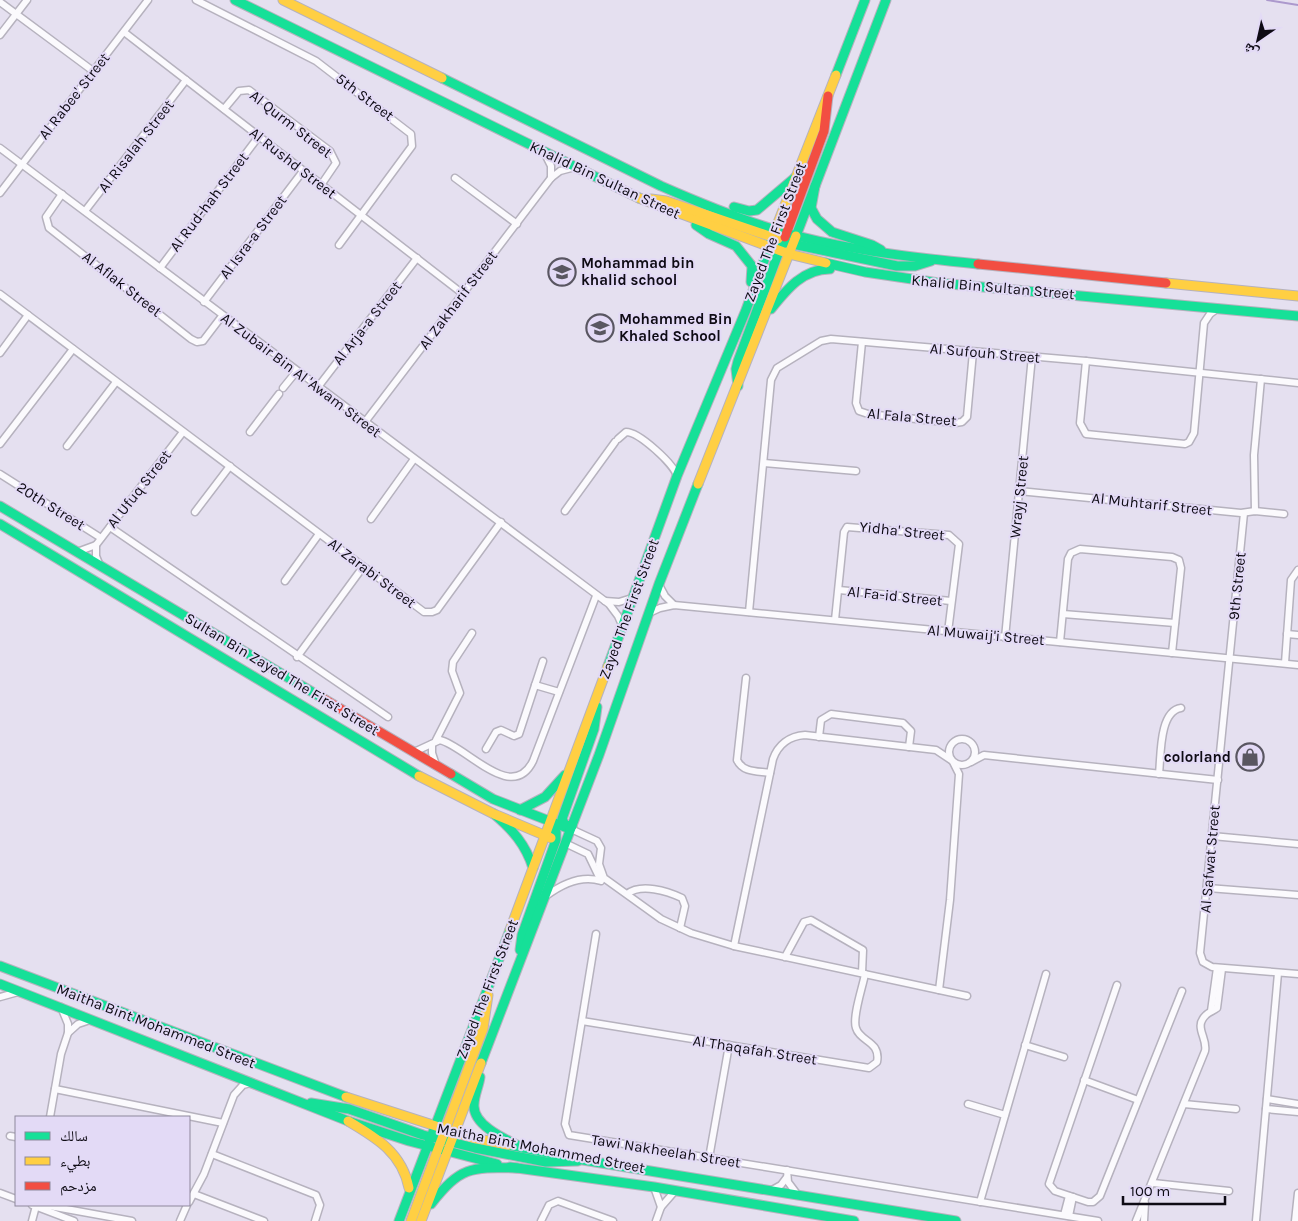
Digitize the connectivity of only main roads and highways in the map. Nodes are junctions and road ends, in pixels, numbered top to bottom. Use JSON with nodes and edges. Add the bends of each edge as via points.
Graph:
{"nodes":[{"id":1,"x":235,"y":0,"type":"edge"},
{"id":2,"x":283,"y":0,"type":"edge"},
{"id":3,"x":865,"y":0,"type":"edge"},
{"id":4,"x":886,"y":0,"type":"edge"},
{"id":5,"x":828,"y":96,"type":"junction"},
{"id":6,"x":797,"y":176,"type":"junction"},
{"id":7,"x":815,"y":186,"type":"junction"},
{"id":8,"x":640,"y":199,"type":"junction"},
{"id":9,"x":694,"y":200,"type":"junction"},
{"id":10,"x":688,"y":218,"type":"junction"},
{"id":11,"x":776,"y":228,"type":"junction"},
{"id":12,"x":784,"y":241,"type":"junction"},
{"id":13,"x":768,"y":248,"type":"junction"},
{"id":14,"x":789,"y":254,"type":"junction"},
{"id":15,"x":885,"y":254,"type":"junction"},
{"id":16,"x":933,"y":260,"type":"junction"},
{"id":17,"x":865,"y":272,"type":"junction"},
{"id":18,"x":1298,"y":296,"type":"edge"},
{"id":19,"x":746,"y":310,"type":"junction"},
{"id":20,"x":766,"y":316,"type":"junction"},
{"id":21,"x":1298,"y":316,"type":"edge"},
{"id":22,"x":738,"y":386,"type":"junction"},
{"id":23,"x":0,"y":506,"type":"edge"},
{"id":24,"x":0,"y":524,"type":"edge"},
{"id":25,"x":116,"y":593,"type":"junction"},
{"id":26,"x":179,"y":612,"type":"junction"},
{"id":27,"x":597,"y":698,"type":"junction"},
{"id":28,"x":572,"y":767,"type":"junction"},
{"id":29,"x":520,"y":810,"type":"junction"},
{"id":30,"x":494,"y":814,"type":"junction"},
{"id":31,"x":550,"y":822,"type":"junction"},
{"id":32,"x":571,"y":828,"type":"junction"},
{"id":33,"x":546,"y":836,"type":"junction"},
{"id":34,"x":561,"y":841,"type":"junction"},
{"id":35,"x":533,"y":868,"type":"junction"},
{"id":36,"x":520,"y":962,"type":"junction"},
{"id":37,"x":0,"y":966,"type":"edge"},
{"id":38,"x":0,"y":984,"type":"edge"},
{"id":39,"x":488,"y":986,"type":"junction"},
{"id":40,"x":479,"y":1070,"type":"junction"},
{"id":41,"x":303,"y":1103,"type":"junction"},
{"id":42,"x":348,"y":1121,"type":"junction"},
{"id":43,"x":434,"y":1127,"type":"junction"},
{"id":44,"x":445,"y":1130,"type":"junction"},
{"id":45,"x":454,"y":1132,"type":"junction"},
{"id":46,"x":430,"y":1136,"type":"junction"},
{"id":47,"x":441,"y":1139,"type":"junction"},
{"id":48,"x":451,"y":1142,"type":"junction"},
{"id":49,"x":427,"y":1146,"type":"junction"},
{"id":50,"x":523,"y":1148,"type":"junction"},
{"id":51,"x":437,"y":1149,"type":"junction"},
{"id":52,"x":447,"y":1152,"type":"junction"},
{"id":53,"x":583,"y":1160,"type":"junction"},
{"id":54,"x":517,"y":1168,"type":"junction"},
{"id":55,"x":409,"y":1192,"type":"junction"},
{"id":56,"x":425,"y":1211,"type":"junction"},
{"id":57,"x":834,"y":1219,"type":"edge"},
{"id":58,"x":399,"y":1221,"type":"edge"},
{"id":59,"x":411,"y":1221,"type":"edge"},
{"id":60,"x":421,"y":1221,"type":"edge"},
{"id":61,"x":854,"y":1221,"type":"edge"},
{"id":62,"x":956,"y":1221,"type":"edge"}],
"edges":[{"from":1,"to":8,"type":"main road","name":"Khalid Bin Sultan Street"},
{"from":2,"to":9,"type":"main road","name":"Khalid Bin Sultan Street"},
{"from":3,"to":5,"type":"main road","name":"Zayed The First Street"},
{"from":4,"to":7,"type":"main road","name":"Zayed The First Street"},
{"from":5,"to":6,"type":"main road","name":"Zayed The First Street"},
{"from":5,"to":12,"type":"main road","via":[[824,130]]},
{"from":6,"to":9,"type":"main road","via":[[754,211],[715,201]]},
{"from":6,"to":11,"type":"main road","name":"Zayed The First Street"},
{"from":7,"to":12,"type":"main road","name":"Zayed The First Street"},
{"from":7,"to":15,"type":"main road","via":[[811,208],[820,222],[838,236],[870,243]]},
{"from":8,"to":10,"type":"main road","name":"Khalid Bin Sultan Street"},
{"from":8,"to":12,"type":"main road","via":[[666,201]]},
{"from":9,"to":11,"type":"main road","name":"Khalid Bin Sultan Street"},
{"from":10,"to":13,"type":"main road","name":"Khalid Bin Sultan Street"},
{"from":10,"to":19,"type":"main road","via":[[709,234],[736,246],[750,262],[753,274]]},
{"from":11,"to":12,"type":"main road","name":"Khalid Bin Sultan Street"},
{"from":12,"to":13,"type":"main road","name":"Khalid Bin Sultan Street"},
{"from":12,"to":14,"type":"main road","name":"Khalid Bin Sultan Street"},
{"from":12,"to":15,"type":"main road","name":"Khalid Bin Sultan Street"},
{"from":12,"to":16,"type":"main road","via":[[897,266],[915,266]]},
{"from":12,"to":22,"type":"main road","via":[[738,360]]},
{"from":13,"to":19,"type":"main road","name":"Zayed The First Street"},
{"from":14,"to":17,"type":"main road","name":"Khalid Bin Sultan Street"},
{"from":14,"to":20,"type":"main road","name":"Zayed The First Street"},
{"from":15,"to":16,"type":"main road","name":"Khalid Bin Sultan Street"},
{"from":16,"to":18,"type":"main road","name":"Khalid Bin Sultan Street"},
{"from":17,"to":20,"type":"main road","via":[[812,270],[787,290]]},
{"from":17,"to":21,"type":"main road","name":"Khalid Bin Sultan Street","via":[[940,283]]},
{"from":19,"to":27,"type":"main road","name":"Zayed The First Street","via":[[677,476]]},
{"from":20,"to":22,"type":"main road","name":"Zayed The First Street"},
{"from":22,"to":32,"type":"main road","name":"Zayed The First Street","via":[[659,584]]},
{"from":23,"to":26,"type":"main road","name":"Sultan Bin Zayed The First Street"},
{"from":24,"to":25,"type":"main road","name":"Sultan Bin Zayed The First Street"},
{"from":25,"to":26,"type":"main road","via":[[170,619]]},
{"from":25,"to":30,"type":"main road","name":"Sultan Bin Zayed The First Street","via":[[420,776]]},
{"from":26,"to":29,"type":"main road","name":"Sultan Bin Zayed The First Street","via":[[436,766],[493,799]]},
{"from":27,"to":28,"type":"main road","name":"Zayed The First Street"},
{"from":27,"to":32,"type":"main road","via":[[596,721],[562,819]]},
{"from":28,"to":29,"type":"main road","via":[[545,797]]},
{"from":28,"to":31,"type":"main road","name":"Zayed The First Street"},
{"from":29,"to":31,"type":"main road","name":"Sultan Bin Zayed The First Street"},
{"from":30,"to":33,"type":"main road","name":"Sultan Bin Zayed The First Street"},
{"from":30,"to":35,"type":"main road","via":[[523,842]]},
{"from":31,"to":32,"type":"main road","name":"Sultan Bin Zayed The First Street"},
{"from":31,"to":33,"type":"main road","name":"Zayed The First Street"},
{"from":31,"to":34,"type":"main road"},
{"from":32,"to":34,"type":"main road","name":"Zayed The First Street"},
{"from":33,"to":34,"type":"main road","name":"Sultan Bin Zayed The First Street"},
{"from":33,"to":35,"type":"main road","name":"Zayed The First Street"},
{"from":34,"to":36,"type":"main road","name":"Zayed The First Street"},
{"from":34,"to":36,"type":"main road","via":[[522,935]]},
{"from":35,"to":39,"type":"main road","name":"Zayed The First Street"},
{"from":36,"to":40,"type":"main road","name":"Zayed The First Street"},
{"from":37,"to":43,"type":"main road","name":"Maitha Bint Mohammed Street"},
{"from":38,"to":41,"type":"main road","name":"Maitha Bint Mohammed Street"},
{"from":39,"to":43,"type":"main road","name":"Zayed The First Street"},
{"from":39,"to":44,"type":"main road","via":[[483,1029]]},
{"from":40,"to":45,"type":"main road","name":"Zayed The First Street"},
{"from":40,"to":50,"type":"main road","via":[[476,1114],[497,1134]]},
{"from":41,"to":42,"type":"main road","name":"Maitha Bint Mohammed Street"},
{"from":41,"to":46,"type":"main road","via":[[347,1110]]},
{"from":42,"to":49,"type":"main road","name":"Maitha Bint Mohammed Street"},
{"from":42,"to":55,"type":"main road","via":[[389,1148],[407,1171]]},
{"from":43,"to":44,"type":"main road","name":"Maitha Bint Mohammed Street"},
{"from":43,"to":46,"type":"main road","name":"Zayed The First Street"},
{"from":43,"to":47,"type":"main road"},
{"from":44,"to":45,"type":"main road","name":"Maitha Bint Mohammed Street"},
{"from":44,"to":47,"type":"main road"},
{"from":45,"to":47,"type":"main road"},
{"from":45,"to":48,"type":"main road","name":"Zayed The First Street"},
{"from":45,"to":50,"type":"main road","name":"Maitha Bint Mohammed Street"},
{"from":46,"to":47,"type":"main road"},
{"from":46,"to":49,"type":"main road","name":"Zayed The First Street"},
{"from":47,"to":48,"type":"main road"},
{"from":47,"to":49,"type":"main road"},
{"from":47,"to":51,"type":"main road"},
{"from":47,"to":52,"type":"main road"},
{"from":48,"to":52,"type":"main road","name":"Zayed The First Street"},
{"from":48,"to":53,"type":"main road","via":[[542,1161],[567,1163]]},
{"from":49,"to":51,"type":"main road","name":"Maitha Bint Mohammed Street"},
{"from":49,"to":55,"type":"main road","name":"Zayed The First Street"},
{"from":50,"to":53,"type":"main road","name":"Maitha Bint Mohammed Street"},
{"from":51,"to":52,"type":"main road","name":"Maitha Bint Mohammed Street"},
{"from":51,"to":59,"type":"main road"},
{"from":52,"to":54,"type":"main road","name":"Maitha Bint Mohammed Street"},
{"from":52,"to":56,"type":"main road","name":"Zayed The First Street"},
{"from":53,"to":62,"type":"main road","name":"Maitha Bint Mohammed Street"},
{"from":54,"to":56,"type":"main road","via":[[471,1169],[445,1189]]},
{"from":54,"to":57,"type":"main road","name":"Maitha Bint Mohammed Street","via":[[654,1187]]},
{"from":55,"to":58,"type":"main road","name":"Zayed The First Street"},
{"from":56,"to":60,"type":"main road","name":"Zayed The First Street"},
{"from":57,"to":61,"type":"main road","name":"Maitha Bint Mohammed Street"}]}
